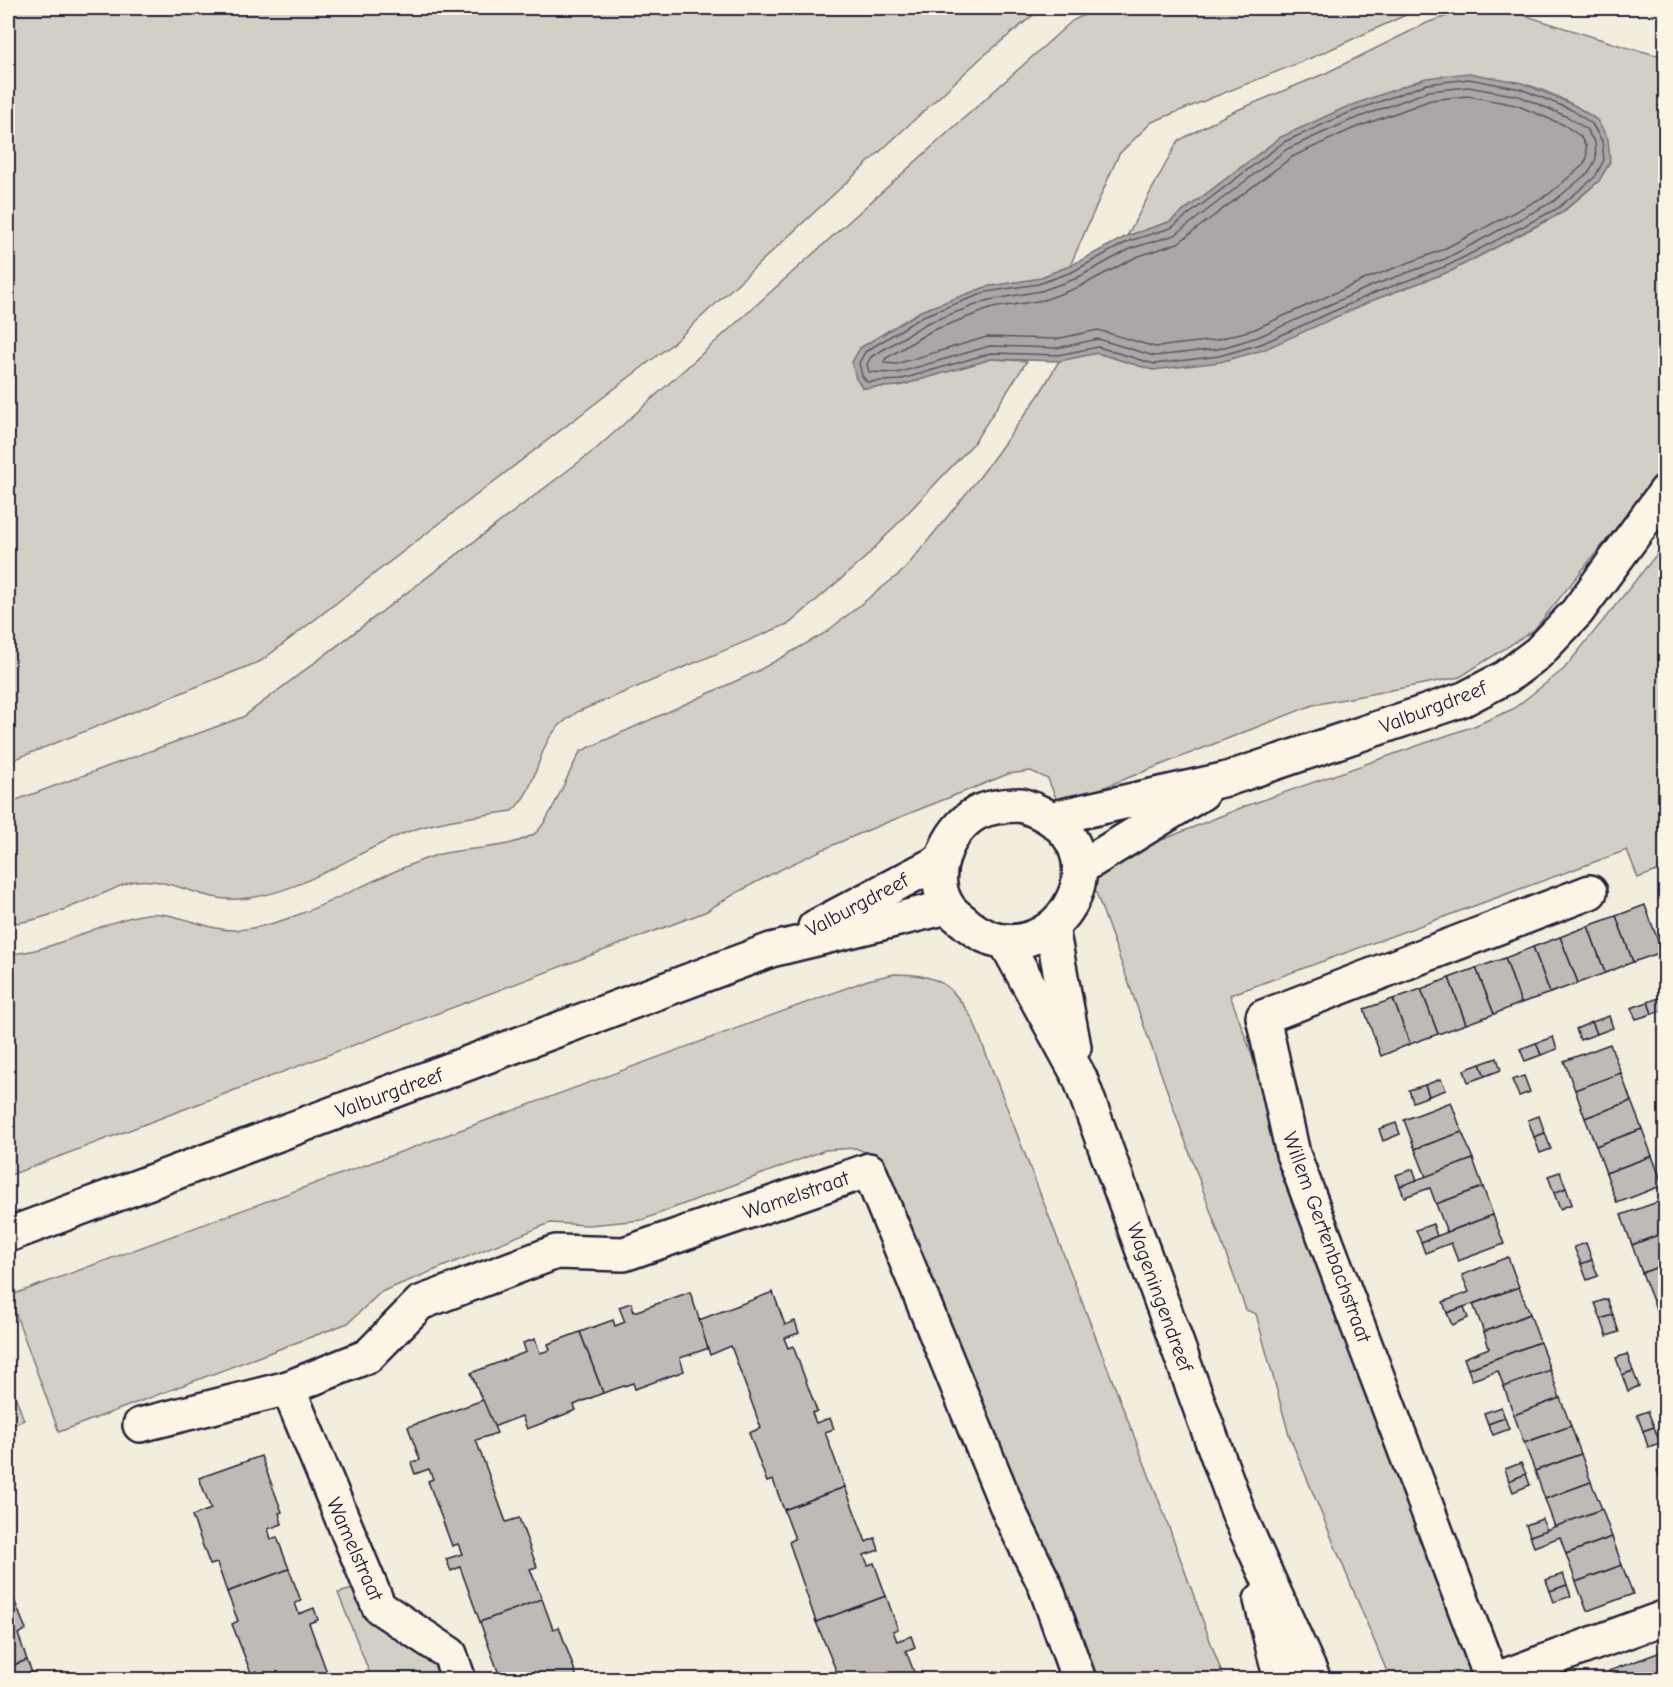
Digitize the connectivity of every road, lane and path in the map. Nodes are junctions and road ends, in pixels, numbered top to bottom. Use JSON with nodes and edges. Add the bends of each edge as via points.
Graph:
{"nodes":[{"id":1,"x":1665,"y":491,"type":"edge"},
{"id":2,"x":1227,"y":778,"type":"junction"},
{"id":3,"x":1053,"y":818,"type":"junction"},
{"id":4,"x":942,"y":860,"type":"junction"},
{"id":5,"x":1080,"y":868,"type":"junction"},
{"id":6,"x":1590,"y":892,"type":"dead end"},
{"id":7,"x":948,"y":907,"type":"junction"},
{"id":8,"x":1052,"y":928,"type":"junction"},
{"id":9,"x":1005,"y":941,"type":"junction"},
{"id":10,"x":771,"y":950,"type":"junction"},
{"id":11,"x":1080,"y":1078,"type":"junction"},
{"id":12,"x":14,"y":1232,"type":"edge"},
{"id":13,"x":288,"y":1388,"type":"junction"},
{"id":14,"x":140,"y":1425,"type":"dead end"},
{"id":15,"x":1240,"y":1517,"type":"junction"},
{"id":16,"x":1665,"y":1617,"type":"edge"},
{"id":17,"x":459,"y":1680,"type":"edge"},
{"id":18,"x":1079,"y":1680,"type":"edge"},
{"id":19,"x":1281,"y":1680,"type":"edge"},
{"id":20,"x":1314,"y":1680,"type":"edge"},
{"id":21,"x":1493,"y":1680,"type":"edge"}],
"edges":[{"from":1,"to":2,"type":"street","name":"Valburgdreef","via":[[1577,612],[1538,653],[1506,677],[1464,699]]},
{"from":2,"to":3,"type":"street","name":"Valburgdreef"},
{"from":2,"to":5,"type":"street","name":"Valburgdreef"},
{"from":3,"to":4,"type":"street","via":[[1021,805],[998,806],[976,813],[959,829]]},
{"from":3,"to":5,"type":"street","via":[[1074,845]]},
{"from":4,"to":7,"type":"street","via":[[939,881]]},
{"from":4,"to":10,"type":"street","name":"Valburgdreef"},
{"from":5,"to":8,"type":"street","via":[[1077,891],[1068,912]]},
{"from":6,"to":21,"type":"street","name":"Willem Gertenbachstraat","via":[[1263,1017],[1293,1154]]},
{"from":7,"to":9,"type":"street","via":[[979,934]]},
{"from":7,"to":10,"type":"street","name":"Valburgdreef"},
{"from":8,"to":9,"type":"street","via":[[1032,938]]},
{"from":8,"to":11,"type":"street","name":"Wageningendreef"},
{"from":9,"to":11,"type":"street","name":"Wageningendreef"},
{"from":10,"to":12,"type":"street","name":"Valburgdreef"},
{"from":11,"to":15,"type":"street","name":"Wageningendreef"},
{"from":13,"to":14,"type":"street","name":"Wamelstraat"},
{"from":13,"to":17,"type":"street","name":"Wamelstraat","via":[[379,1607],[450,1654]]},
{"from":13,"to":18,"type":"street","name":"Wamelstraat","via":[[368,1356],[420,1303],[556,1252],[624,1254],[869,1170],[1010,1514],[1045,1585]]},
{"from":15,"to":19,"type":"street","name":"Wageningendreef"},
{"from":15,"to":20,"type":"street","name":"Wageningendreef"},
{"from":16,"to":21,"type":"street"}]}
